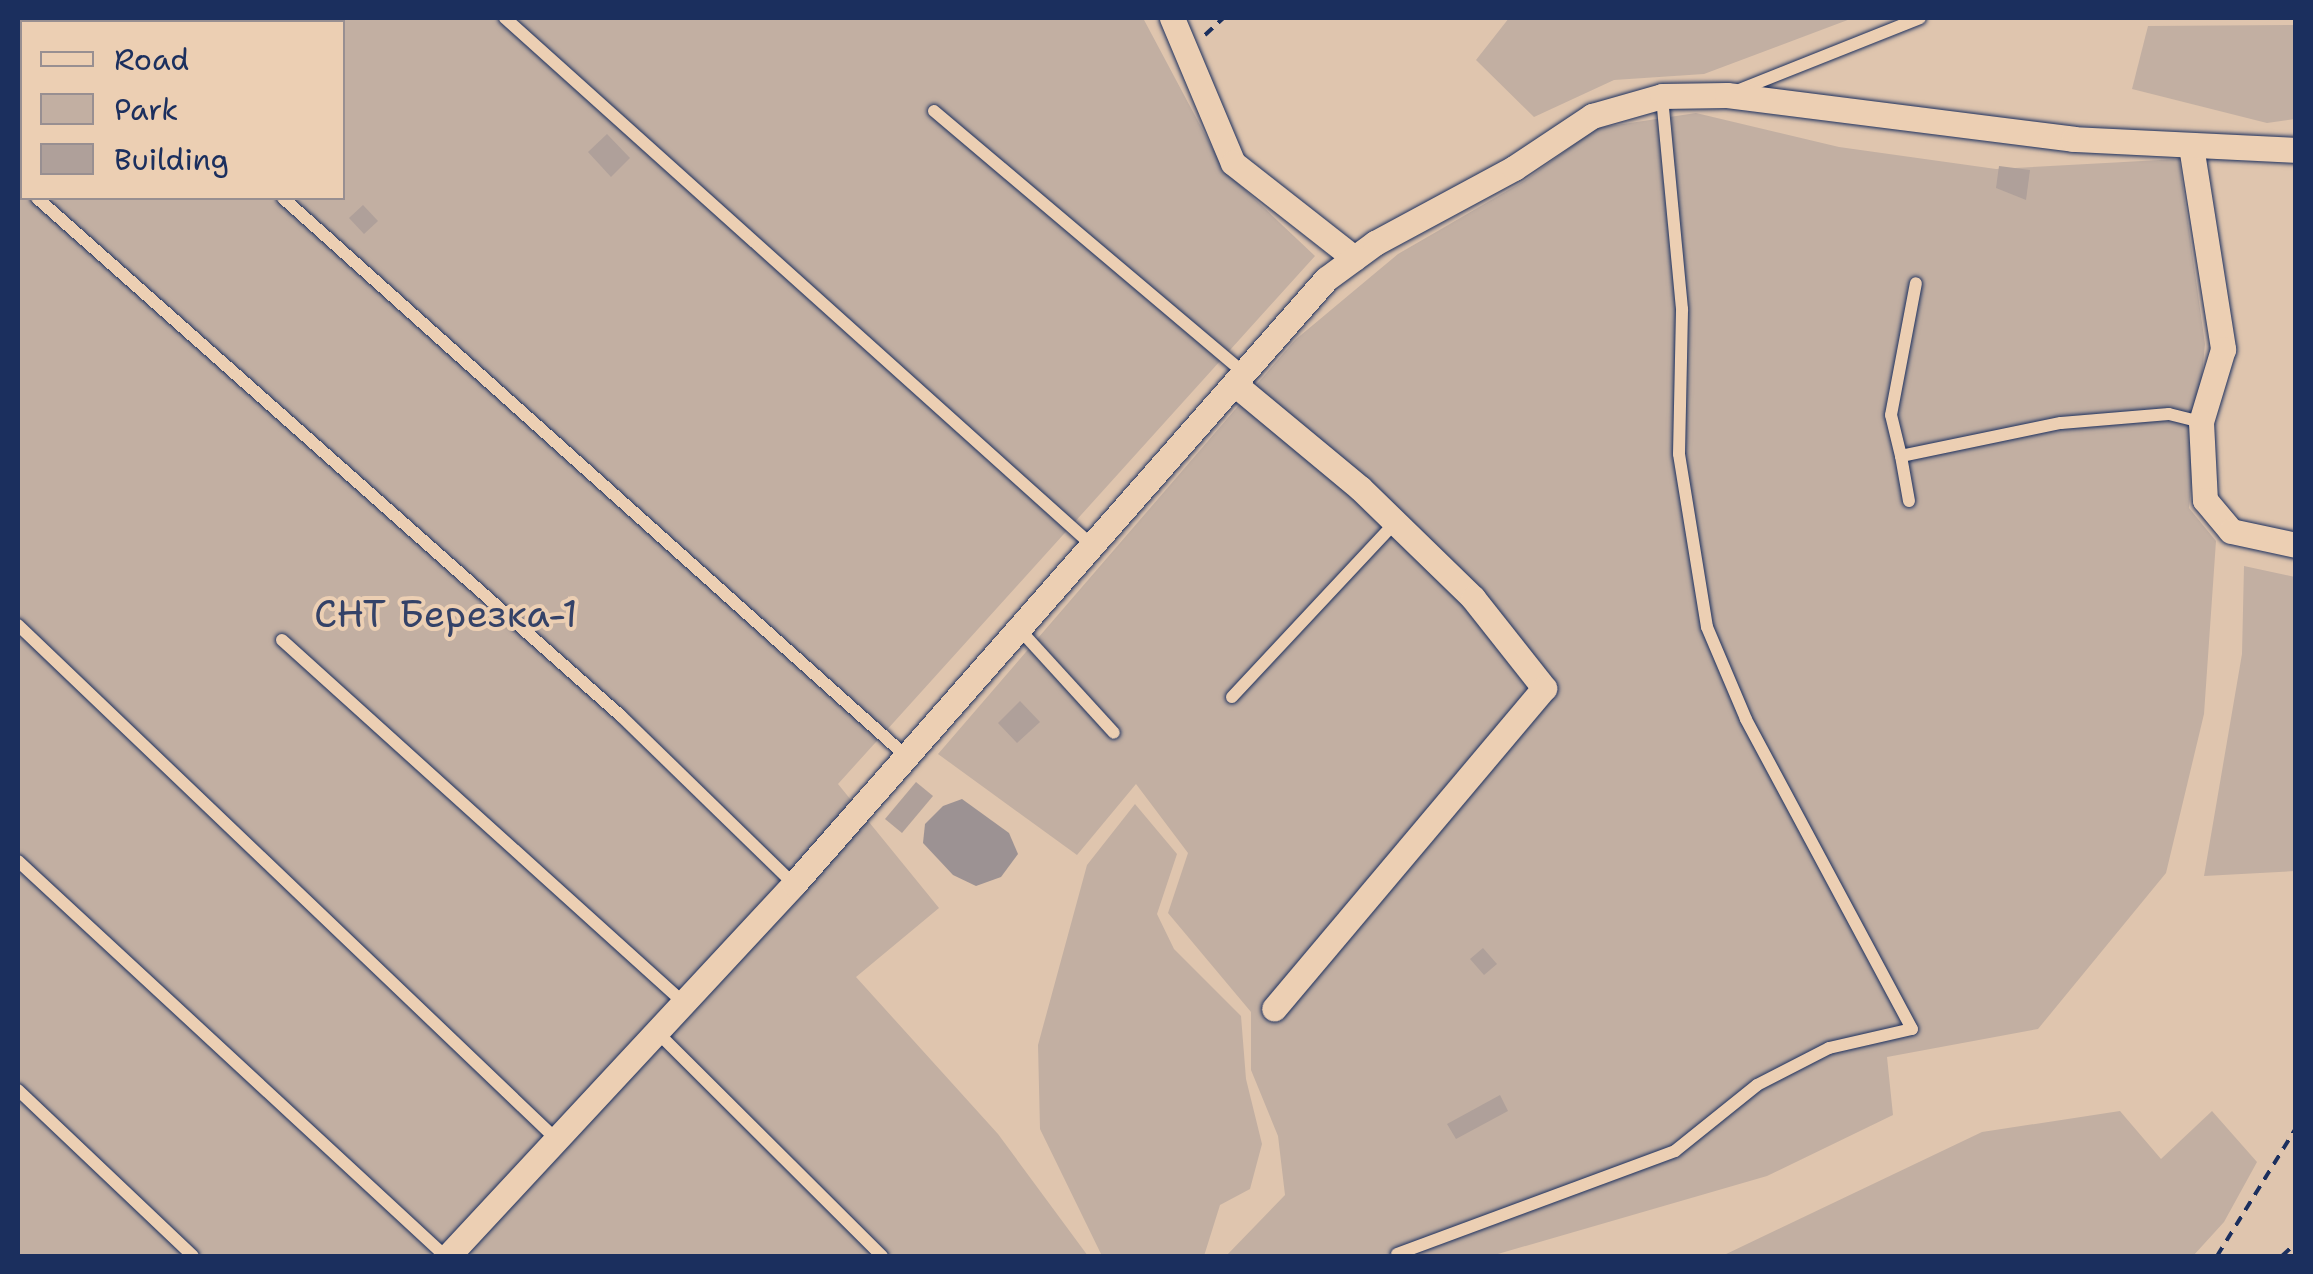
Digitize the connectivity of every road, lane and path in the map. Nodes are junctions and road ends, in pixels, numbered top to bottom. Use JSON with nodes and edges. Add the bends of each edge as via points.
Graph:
{"nodes":[{"id":1,"x":506,"y":18,"type":"edge"},
{"id":2,"x":1172,"y":18,"type":"edge"},
{"id":3,"x":1920,"y":18,"type":"edge"},
{"id":4,"x":1727,"y":95,"type":"junction"},
{"id":5,"x":1662,"y":96,"type":"junction"},
{"id":6,"x":934,"y":110,"type":"dead end"},
{"id":7,"x":2191,"y":146,"type":"junction"},
{"id":8,"x":2296,"y":150,"type":"edge"},
{"id":9,"x":39,"y":200,"type":"edge"},
{"id":10,"x":285,"y":200,"type":"edge"},
{"id":11,"x":1354,"y":258,"type":"junction"},
{"id":12,"x":1916,"y":283,"type":"dead end"},
{"id":13,"x":1242,"y":381,"type":"junction"},
{"id":14,"x":2201,"y":422,"type":"junction"},
{"id":15,"x":1901,"y":456,"type":"junction"},
{"id":16,"x":1909,"y":501,"type":"dead end"},
{"id":17,"x":1396,"y":522,"type":"junction"},
{"id":18,"x":2296,"y":545,"type":"edge"},
{"id":19,"x":1094,"y":547,"type":"junction"},
{"id":20,"x":18,"y":625,"type":"edge"},
{"id":21,"x":1020,"y":630,"type":"junction"},
{"id":22,"x":282,"y":640,"type":"dead end"},
{"id":23,"x":1232,"y":697,"type":"dead end"},
{"id":24,"x":1114,"y":733,"type":"dead end"},
{"id":25,"x":906,"y":756,"type":"junction"},
{"id":26,"x":18,"y":861,"type":"edge"},
{"id":27,"x":794,"y":884,"type":"junction"},
{"id":28,"x":686,"y":1004,"type":"junction"},
{"id":29,"x":1274,"y":1009,"type":"dead end"},
{"id":30,"x":660,"y":1034,"type":"junction"},
{"id":31,"x":18,"y":1090,"type":"edge"},
{"id":32,"x":2296,"y":1128,"type":"edge"},
{"id":33,"x":554,"y":1137,"type":"junction"},
{"id":34,"x":2296,"y":1243,"type":"edge"},
{"id":35,"x":1396,"y":1254,"type":"dead end"},
{"id":36,"x":193,"y":1256,"type":"edge"},
{"id":37,"x":446,"y":1256,"type":"edge"},
{"id":38,"x":882,"y":1256,"type":"edge"},
{"id":39,"x":2217,"y":1256,"type":"edge"},
{"id":40,"x":2282,"y":1256,"type":"edge"}],
"edges":[{"from":1,"to":19,"type":"lane"},
{"from":2,"to":11,"type":"street","via":[[1233,163]]},
{"from":3,"to":4,"type":"lane"},
{"from":4,"to":5,"type":"street"},
{"from":4,"to":7,"type":"street","via":[[2073,140]]},
{"from":5,"to":11,"type":"street","via":[[1592,116]]},
{"from":5,"to":35,"type":"lane","via":[[1682,309],[1679,454],[1707,627],[1746,720],[1912,1029],[1828,1048],[1756,1085],[1675,1151]]},
{"from":6,"to":13,"type":"lane"},
{"from":7,"to":8,"type":"street"},
{"from":7,"to":14,"type":"street","via":[[2223,349]]},
{"from":9,"to":27,"type":"lane","via":[[621,716]]},
{"from":10,"to":25,"type":"lane"},
{"from":11,"to":13,"type":"street","via":[[1326,279]]},
{"from":12,"to":15,"type":"lane","via":[[1891,414]]},
{"from":13,"to":17,"type":"street"},
{"from":13,"to":19,"type":"street"},
{"from":14,"to":15,"type":"lane","via":[[2169,414],[2061,423]]},
{"from":14,"to":18,"type":"street","via":[[2205,500],[2231,531]]},
{"from":15,"to":16,"type":"lane"},
{"from":17,"to":23,"type":"lane"},
{"from":17,"to":29,"type":"street","via":[[1473,598],[1544,688]]},
{"from":19,"to":21,"type":"street"},
{"from":20,"to":33,"type":"lane"},
{"from":21,"to":24,"type":"lane"},
{"from":21,"to":25,"type":"street"},
{"from":22,"to":28,"type":"lane"},
{"from":25,"to":27,"type":"street"},
{"from":26,"to":37,"type":"lane"},
{"from":27,"to":28,"type":"street"},
{"from":28,"to":30,"type":"street"},
{"from":30,"to":33,"type":"street"},
{"from":30,"to":38,"type":"lane"},
{"from":31,"to":36,"type":"lane"},
{"from":32,"to":39,"type":"path"},
{"from":33,"to":37,"type":"street"},
{"from":34,"to":40,"type":"path"}]}
